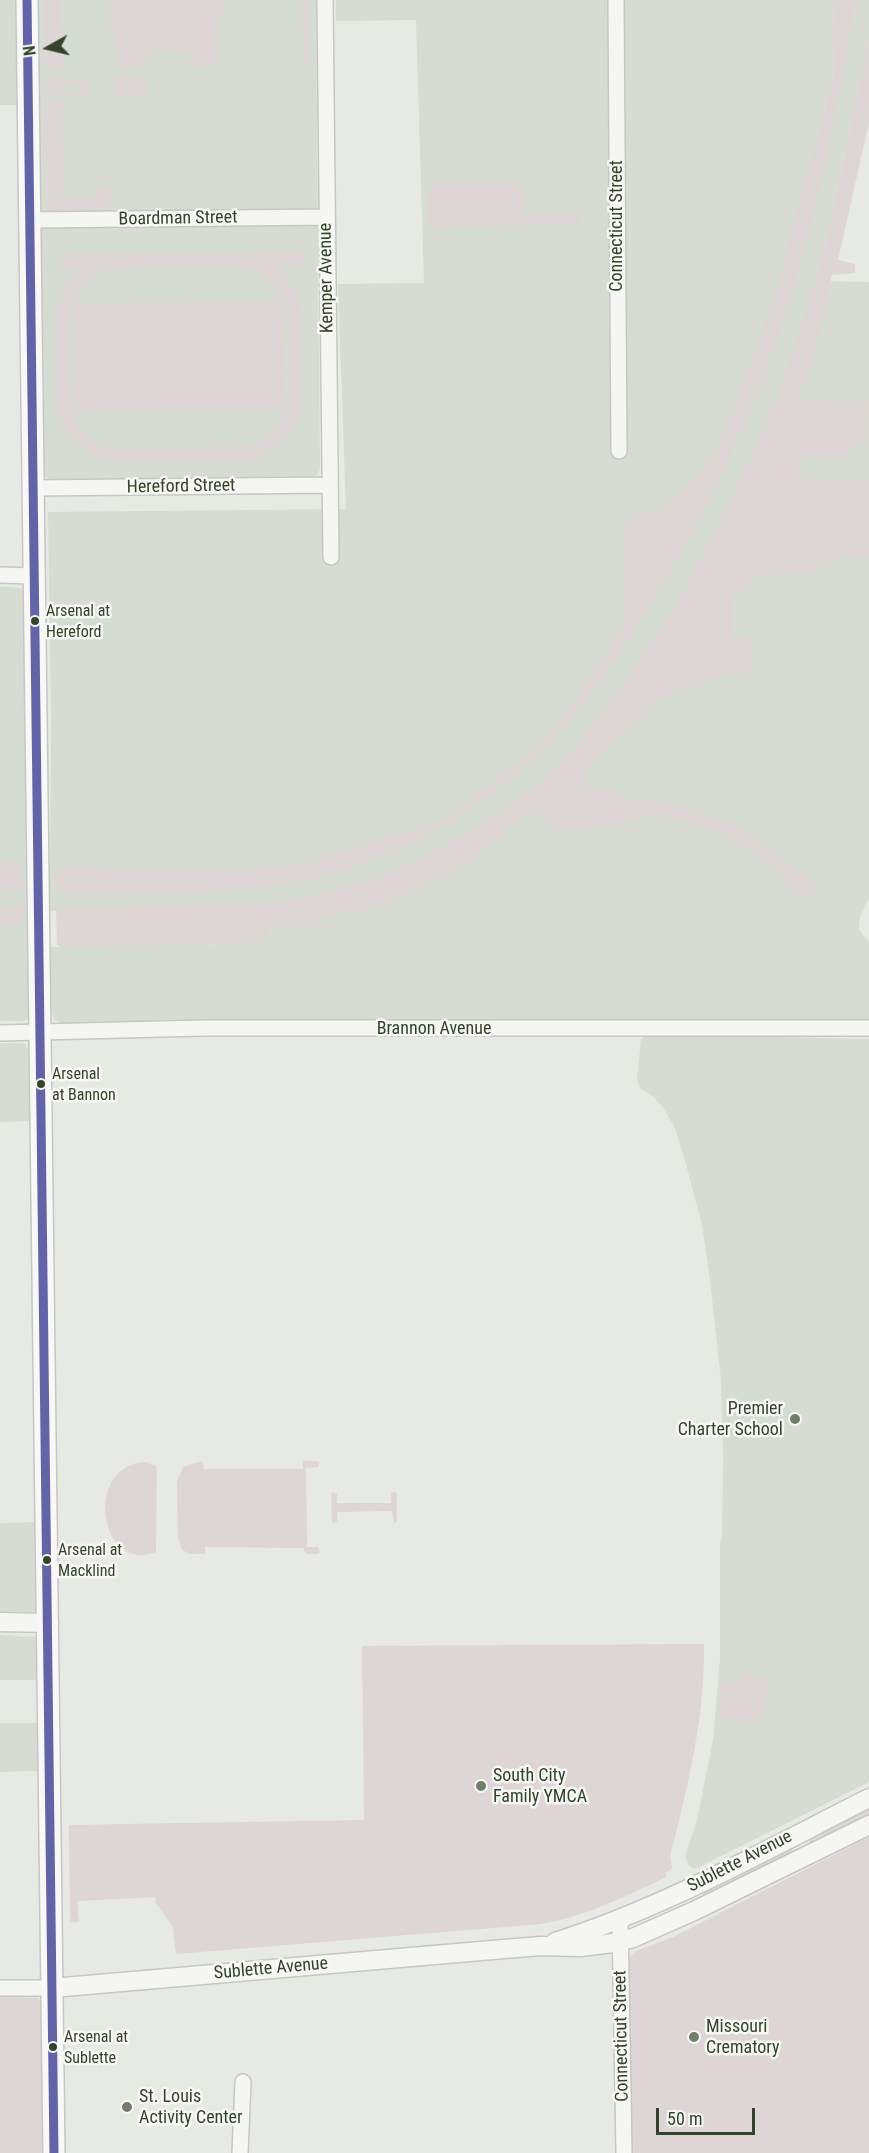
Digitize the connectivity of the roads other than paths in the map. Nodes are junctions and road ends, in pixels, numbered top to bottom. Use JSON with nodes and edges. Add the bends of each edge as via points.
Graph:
{"nodes":[{"id":1,"x":27,"y":0,"type":"edge"},
{"id":2,"x":324,"y":0,"type":"edge"},
{"id":3,"x":616,"y":0,"type":"edge"},
{"id":4,"x":326,"y":217,"type":"junction"},
{"id":5,"x":30,"y":220,"type":"junction"},
{"id":6,"x":619,"y":452,"type":"dead end"},
{"id":7,"x":330,"y":485,"type":"junction"},
{"id":8,"x":33,"y":488,"type":"junction"},
{"id":9,"x":331,"y":557,"type":"dead end"},
{"id":10,"x":0,"y":575,"type":"edge"},
{"id":11,"x":34,"y":576,"type":"junction"},
{"id":12,"x":869,"y":1028,"type":"edge"},
{"id":13,"x":40,"y":1031,"type":"junction"},
{"id":14,"x":0,"y":1033,"type":"edge"},
{"id":15,"x":0,"y":1623,"type":"edge"},
{"id":16,"x":49,"y":1623,"type":"junction"},
{"id":17,"x":869,"y":1798,"type":"edge"},
{"id":18,"x":869,"y":1825,"type":"edge"},
{"id":19,"x":620,"y":1919,"type":"junction"},
{"id":20,"x":620,"y":1942,"type":"junction"},
{"id":21,"x":542,"y":1946,"type":"junction"},
{"id":22,"x":0,"y":1988,"type":"edge"},
{"id":23,"x":52,"y":1988,"type":"junction"},
{"id":24,"x":243,"y":2082,"type":"dead end"},
{"id":25,"x":54,"y":2153,"type":"edge"},
{"id":26,"x":240,"y":2153,"type":"edge"},
{"id":27,"x":624,"y":2153,"type":"edge"}],
"edges":[{"from":1,"to":5,"type":"main road"},
{"from":2,"to":4,"type":"street","name":"Kemper Avenue"},
{"from":3,"to":6,"type":"street","name":"Connecticut Street"},
{"from":4,"to":5,"type":"street","name":"Boardman Street"},
{"from":4,"to":7,"type":"street","name":"Kemper Avenue"},
{"from":5,"to":8,"type":"main road"},
{"from":7,"to":8,"type":"street","name":"Hereford Street"},
{"from":7,"to":9,"type":"street","name":"Kemper Avenue"},
{"from":8,"to":11,"type":"main road"},
{"from":10,"to":11,"type":"street"},
{"from":11,"to":13,"type":"main road"},
{"from":12,"to":13,"type":"street","name":"Brannon Avenue"},
{"from":13,"to":14,"type":"street","name":"Brannon Avenue"},
{"from":13,"to":16,"type":"main road"},
{"from":15,"to":16,"type":"street"},
{"from":16,"to":23,"type":"main road"},
{"from":17,"to":19,"type":"street","name":"Sublette Avenue"},
{"from":18,"to":20,"type":"street","name":"Sublette Avenue","via":[[661,1927]]},
{"from":19,"to":20,"type":"street","name":"Connecticut Street"},
{"from":19,"to":21,"type":"street","name":"Sublette Avenue"},
{"from":20,"to":21,"type":"street","name":"Sublette Avenue"},
{"from":20,"to":27,"type":"street","name":"Connecticut Street"},
{"from":21,"to":23,"type":"street","name":"Sublette Avenue"},
{"from":22,"to":23,"type":"street","name":"Sublette Avenue"},
{"from":23,"to":25,"type":"main road"},
{"from":24,"to":26,"type":"street"}]}
